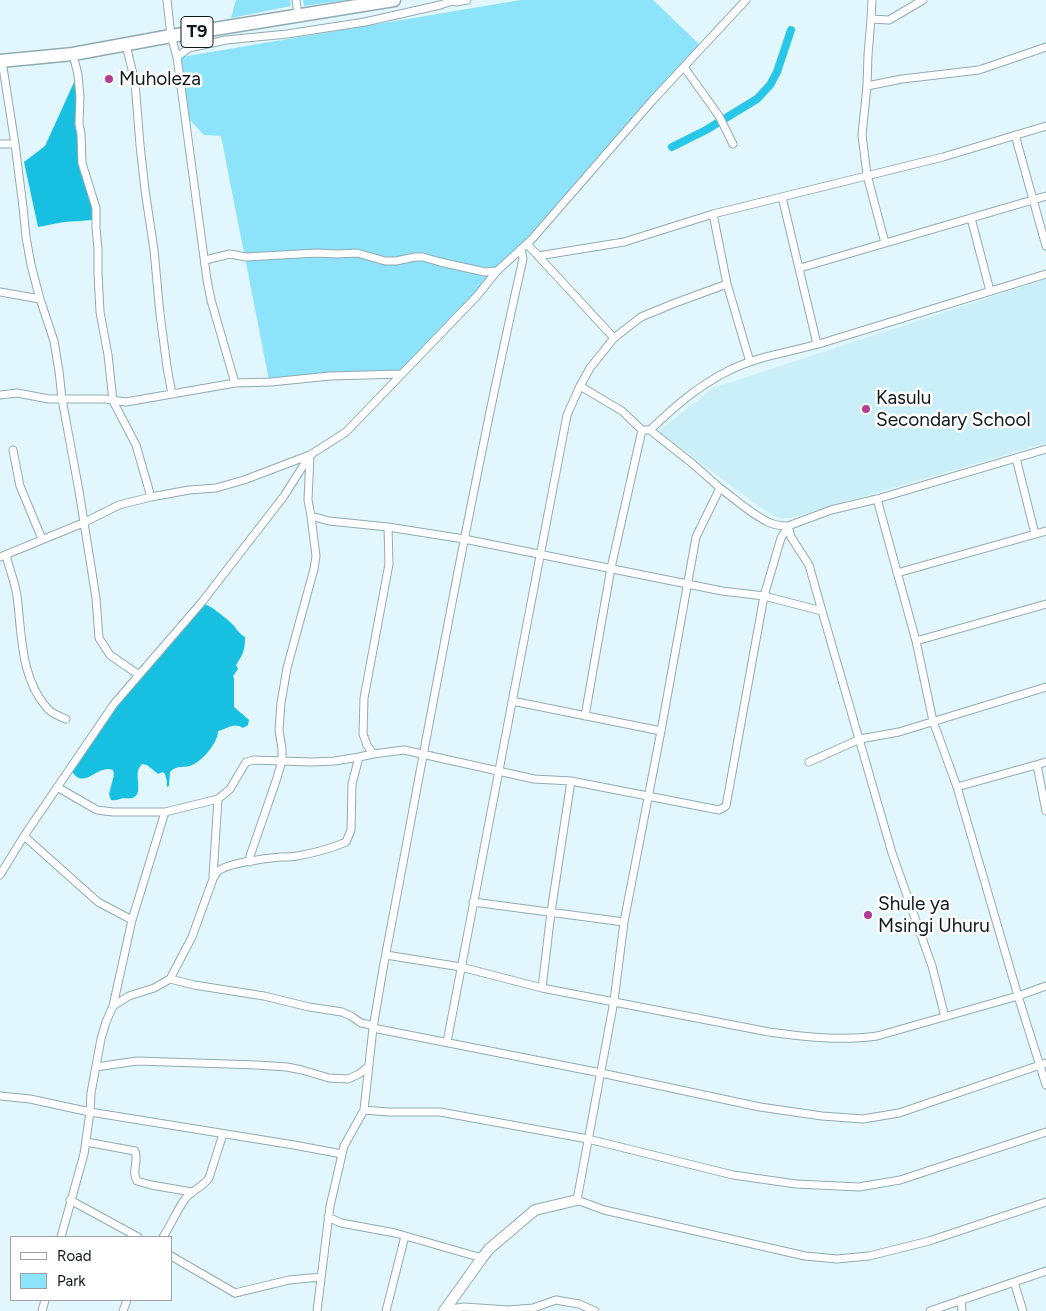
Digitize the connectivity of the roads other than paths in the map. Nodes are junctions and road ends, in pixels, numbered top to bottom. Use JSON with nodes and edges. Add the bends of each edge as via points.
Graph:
{"nodes":[{"id":1,"x":167,"y":0,"type":"edge"},
{"id":2,"x":296,"y":0,"type":"edge"},
{"id":3,"x":394,"y":0,"type":"edge"},
{"id":4,"x":467,"y":0,"type":"edge"},
{"id":5,"x":746,"y":0,"type":"edge"},
{"id":6,"x":872,"y":0,"type":"edge"},
{"id":7,"x":924,"y":0,"type":"edge"},
{"id":8,"x":298,"y":15,"type":"junction"},
{"id":9,"x":871,"y":19,"type":"junction"},
{"id":10,"x":171,"y":36,"type":"junction"},
{"id":11,"x":126,"y":45,"type":"junction"},
{"id":12,"x":1046,"y":47,"type":"edge"},
{"id":13,"x":73,"y":54,"type":"junction"},
{"id":14,"x":177,"y":57,"type":"junction"},
{"id":15,"x":1,"y":61,"type":"edge"},
{"id":16,"x":684,"y":67,"type":"junction"},
{"id":17,"x":867,"y":86,"type":"junction"},
{"id":18,"x":1046,"y":126,"type":"edge"},
{"id":19,"x":1015,"y":135,"type":"junction"},
{"id":20,"x":0,"y":144,"type":"edge"},
{"id":21,"x":15,"y":144,"type":"junction"},
{"id":22,"x":733,"y":144,"type":"dead end"},
{"id":23,"x":868,"y":175,"type":"junction"},
{"id":24,"x":1046,"y":196,"type":"edge"},
{"id":25,"x":782,"y":197,"type":"junction"},
{"id":26,"x":1034,"y":200,"type":"junction"},
{"id":27,"x":713,"y":214,"type":"junction"},
{"id":28,"x":971,"y":218,"type":"junction"},
{"id":29,"x":885,"y":243,"type":"junction"},
{"id":30,"x":1046,"y":246,"type":"edge"},
{"id":31,"x":524,"y":247,"type":"junction"},
{"id":32,"x":538,"y":256,"type":"junction"},
{"id":33,"x":205,"y":260,"type":"junction"},
{"id":34,"x":800,"y":268,"type":"junction"},
{"id":35,"x":497,"y":271,"type":"junction"},
{"id":36,"x":1046,"y":274,"type":"edge"},
{"id":37,"x":727,"y":284,"type":"junction"},
{"id":38,"x":990,"y":291,"type":"junction"},
{"id":39,"x":0,"y":292,"type":"edge"},
{"id":40,"x":40,"y":299,"type":"junction"},
{"id":41,"x":614,"y":338,"type":"junction"},
{"id":42,"x":817,"y":344,"type":"junction"},
{"id":43,"x":750,"y":362,"type":"junction"},
{"id":44,"x":402,"y":374,"type":"junction"},
{"id":45,"x":235,"y":382,"type":"junction"},
{"id":46,"x":580,"y":386,"type":"junction"},
{"id":47,"x":172,"y":394,"type":"junction"},
{"id":48,"x":0,"y":395,"type":"edge"},
{"id":49,"x":62,"y":399,"type":"junction"},
{"id":50,"x":113,"y":401,"type":"junction"},
{"id":51,"x":646,"y":430,"type":"junction"},
{"id":52,"x":1046,"y":449,"type":"edge"},
{"id":53,"x":13,"y":450,"type":"dead end"},
{"id":54,"x":310,"y":455,"type":"junction"},
{"id":55,"x":1016,"y":458,"type":"junction"},
{"id":56,"x":720,"y":488,"type":"junction"},
{"id":57,"x":151,"y":497,"type":"junction"},
{"id":58,"x":877,"y":499,"type":"junction"},
{"id":59,"x":311,"y":516,"type":"junction"},
{"id":60,"x":83,"y":523,"type":"junction"},
{"id":61,"x":788,"y":526,"type":"junction"},
{"id":62,"x":388,"y":527,"type":"junction"},
{"id":63,"x":1046,"y":531,"type":"edge"},
{"id":64,"x":1035,"y":534,"type":"junction"},
{"id":65,"x":42,"y":539,"type":"junction"},
{"id":66,"x":464,"y":539,"type":"junction"},
{"id":67,"x":540,"y":554,"type":"junction"},
{"id":68,"x":3,"y":556,"type":"edge"},
{"id":69,"x":611,"y":568,"type":"junction"},
{"id":70,"x":897,"y":573,"type":"junction"},
{"id":71,"x":687,"y":583,"type":"junction"},
{"id":72,"x":764,"y":596,"type":"junction"},
{"id":73,"x":1046,"y":604,"type":"edge"},
{"id":74,"x":822,"y":611,"type":"junction"},
{"id":75,"x":916,"y":641,"type":"junction"},
{"id":76,"x":139,"y":676,"type":"junction"},
{"id":77,"x":1046,"y":687,"type":"edge"},
{"id":78,"x":512,"y":701,"type":"junction"},
{"id":79,"x":585,"y":716,"type":"junction"},
{"id":80,"x":66,"y":720,"type":"dead end"},
{"id":81,"x":933,"y":721,"type":"junction"},
{"id":82,"x":661,"y":731,"type":"junction"},
{"id":83,"x":860,"y":739,"type":"junction"},
{"id":84,"x":373,"y":754,"type":"junction"},
{"id":85,"x":424,"y":754,"type":"junction"},
{"id":86,"x":359,"y":757,"type":"junction"},
{"id":87,"x":282,"y":761,"type":"junction"},
{"id":88,"x":809,"y":762,"type":"dead end"},
{"id":89,"x":1046,"y":762,"type":"edge"},
{"id":90,"x":1038,"y":765,"type":"junction"},
{"id":91,"x":498,"y":771,"type":"junction"},
{"id":92,"x":571,"y":781,"type":"junction"},
{"id":93,"x":57,"y":786,"type":"junction"},
{"id":94,"x":957,"y":787,"type":"junction"},
{"id":95,"x":649,"y":796,"type":"junction"},
{"id":96,"x":218,"y":799,"type":"junction"},
{"id":97,"x":1046,"y":811,"type":"edge"},
{"id":98,"x":165,"y":812,"type":"junction"},
{"id":99,"x":24,"y":836,"type":"junction"},
{"id":100,"x":250,"y":862,"type":"junction"},
{"id":101,"x":0,"y":875,"type":"edge"},
{"id":102,"x":213,"y":879,"type":"junction"},
{"id":103,"x":473,"y":902,"type":"junction"},
{"id":104,"x":551,"y":912,"type":"junction"},
{"id":105,"x":132,"y":920,"type":"junction"},
{"id":106,"x":624,"y":922,"type":"junction"},
{"id":107,"x":386,"y":955,"type":"junction"},
{"id":108,"x":461,"y":967,"type":"junction"},
{"id":109,"x":170,"y":979,"type":"junction"},
{"id":110,"x":1046,"y":986,"type":"edge"},
{"id":111,"x":542,"y":988,"type":"junction"},
{"id":112,"x":1018,"y":996,"type":"junction"},
{"id":113,"x":614,"y":1001,"type":"junction"},
{"id":114,"x":113,"y":1006,"type":"junction"},
{"id":115,"x":945,"y":1017,"type":"junction"},
{"id":116,"x":374,"y":1025,"type":"junction"},
{"id":117,"x":447,"y":1042,"type":"junction"},
{"id":118,"x":1043,"y":1064,"type":"edge"},
{"id":119,"x":96,"y":1067,"type":"junction"},
{"id":120,"x":368,"y":1067,"type":"junction"},
{"id":121,"x":601,"y":1073,"type":"junction"},
{"id":122,"x":1046,"y":1085,"type":"edge"},
{"id":123,"x":0,"y":1096,"type":"edge"},
{"id":124,"x":364,"y":1110,"type":"junction"},
{"id":125,"x":90,"y":1112,"type":"junction"},
{"id":126,"x":1046,"y":1132,"type":"edge"},
{"id":127,"x":222,"y":1134,"type":"junction"},
{"id":128,"x":588,"y":1139,"type":"junction"},
{"id":129,"x":86,"y":1142,"type":"junction"},
{"id":130,"x":342,"y":1154,"type":"junction"},
{"id":131,"x":192,"y":1192,"type":"junction"},
{"id":132,"x":70,"y":1200,"type":"junction"},
{"id":133,"x":577,"y":1200,"type":"junction"},
{"id":134,"x":1046,"y":1202,"type":"edge"},
{"id":135,"x":328,"y":1217,"type":"junction"},
{"id":136,"x":61,"y":1236,"type":"edge"},
{"id":137,"x":136,"y":1236,"type":"edge"},
{"id":138,"x":164,"y":1236,"type":"edge"},
{"id":139,"x":404,"y":1236,"type":"junction"},
{"id":140,"x":172,"y":1257,"type":"edge"},
{"id":141,"x":482,"y":1258,"type":"junction"},
{"id":142,"x":1046,"y":1271,"type":"edge"},
{"id":143,"x":321,"y":1277,"type":"junction"},
{"id":144,"x":1014,"y":1282,"type":"junction"},
{"id":145,"x":961,"y":1300,"type":"junction"},
{"id":146,"x":444,"y":1310,"type":"edge"},
{"id":147,"x":316,"y":1311,"type":"edge"},
{"id":148,"x":386,"y":1311,"type":"edge"},
{"id":149,"x":595,"y":1311,"type":"edge"},
{"id":150,"x":930,"y":1311,"type":"edge"},
{"id":151,"x":962,"y":1311,"type":"edge"},
{"id":152,"x":1023,"y":1311,"type":"edge"}],
"edges":[{"from":1,"to":10,"type":"street"},
{"from":2,"to":8,"type":"street"},
{"from":3,"to":8,"type":"highway","number":"T9"},
{"from":4,"to":14,"type":"street","via":[[453,0],[365,22],[226,40],[188,48]]},
{"from":5,"to":16,"type":"street"},
{"from":6,"to":9,"type":"street"},
{"from":7,"to":9,"type":"street","via":[[889,20]]},
{"from":8,"to":10,"type":"highway","number":"T9"},
{"from":9,"to":17,"type":"street"},
{"from":10,"to":11,"type":"highway","number":"T9"},
{"from":10,"to":14,"type":"street"},
{"from":11,"to":13,"type":"highway","number":"T9"},
{"from":11,"to":47,"type":"street","via":[[135,82],[145,190]]},
{"from":12,"to":17,"type":"street","via":[[979,70],[902,78]]},
{"from":13,"to":15,"type":"highway","number":"T9"},
{"from":13,"to":50,"type":"street","via":[[80,97],[82,163],[96,208],[100,312]]},
{"from":14,"to":33,"type":"street"},
{"from":15,"to":21,"type":"street"},
{"from":16,"to":22,"type":"street","via":[[719,116]]},
{"from":16,"to":31,"type":"street"},
{"from":17,"to":23,"type":"street","via":[[862,135]]},
{"from":18,"to":19,"type":"street"},
{"from":19,"to":23,"type":"street"},
{"from":19,"to":26,"type":"street"},
{"from":20,"to":21,"type":"street"},
{"from":21,"to":40,"type":"street","via":[[26,237]]},
{"from":23,"to":25,"type":"street"},
{"from":23,"to":29,"type":"street"},
{"from":24,"to":26,"type":"street"},
{"from":25,"to":27,"type":"street"},
{"from":25,"to":34,"type":"street"},
{"from":26,"to":28,"type":"street"},
{"from":26,"to":30,"type":"street"},
{"from":27,"to":32,"type":"street","via":[[624,242]]},
{"from":27,"to":37,"type":"street"},
{"from":28,"to":29,"type":"street"},
{"from":28,"to":38,"type":"street"},
{"from":29,"to":34,"type":"street"},
{"from":31,"to":32,"type":"street"},
{"from":31,"to":35,"type":"street"},
{"from":31,"to":66,"type":"street"},
{"from":32,"to":41,"type":"street"},
{"from":33,"to":35,"type":"street","via":[[230,254],[246,257],[357,253],[385,262],[416,257],[485,272]]},
{"from":33,"to":45,"type":"street","via":[[211,300]]},
{"from":34,"to":42,"type":"street"},
{"from":35,"to":44,"type":"street"},
{"from":36,"to":38,"type":"street"},
{"from":37,"to":41,"type":"street","via":[[641,317]]},
{"from":37,"to":43,"type":"street"},
{"from":38,"to":42,"type":"street"},
{"from":39,"to":40,"type":"street"},
{"from":40,"to":49,"type":"street","via":[[54,341]]},
{"from":41,"to":46,"type":"street"},
{"from":42,"to":43,"type":"street"},
{"from":43,"to":51,"type":"street","via":[[690,394]]},
{"from":44,"to":45,"type":"street"},
{"from":44,"to":54,"type":"street","via":[[346,432]]},
{"from":45,"to":47,"type":"street"},
{"from":46,"to":51,"type":"street"},
{"from":46,"to":67,"type":"street","via":[[567,415]]},
{"from":47,"to":50,"type":"street","via":[[126,402]]},
{"from":48,"to":49,"type":"street","via":[[16,393]]},
{"from":49,"to":50,"type":"street"},
{"from":49,"to":60,"type":"street"},
{"from":50,"to":57,"type":"street","via":[[136,445]]},
{"from":51,"to":56,"type":"street","via":[[694,464]]},
{"from":51,"to":69,"type":"street"},
{"from":52,"to":55,"type":"street"},
{"from":53,"to":65,"type":"street","via":[[20,486]]},
{"from":54,"to":57,"type":"street","via":[[214,488]]},
{"from":54,"to":59,"type":"street","via":[[308,500]]},
{"from":54,"to":76,"type":"street","via":[[204,601]]},
{"from":55,"to":58,"type":"street"},
{"from":55,"to":64,"type":"street"},
{"from":56,"to":61,"type":"street","via":[[768,522]]},
{"from":56,"to":71,"type":"street","via":[[696,537]]},
{"from":57,"to":60,"type":"street","via":[[119,505]]},
{"from":58,"to":61,"type":"street","via":[[831,510]]},
{"from":58,"to":70,"type":"street"},
{"from":59,"to":62,"type":"street"},
{"from":59,"to":87,"type":"street","via":[[316,556],[281,703]]},
{"from":60,"to":65,"type":"street"},
{"from":60,"to":76,"type":"street","via":[[96,598],[99,638],[110,655]]},
{"from":61,"to":72,"type":"street","via":[[781,538]]},
{"from":61,"to":74,"type":"street","via":[[791,537],[809,565]]},
{"from":62,"to":66,"type":"street"},
{"from":62,"to":84,"type":"street","via":[[389,564],[364,698],[362,734]]},
{"from":63,"to":64,"type":"street"},
{"from":64,"to":70,"type":"street"},
{"from":65,"to":68,"type":"street"},
{"from":66,"to":67,"type":"street"},
{"from":66,"to":85,"type":"street"},
{"from":67,"to":69,"type":"street"},
{"from":67,"to":78,"type":"street"},
{"from":68,"to":80,"type":"street","via":[[17,594],[23,652],[31,681],[47,708]]},
{"from":69,"to":71,"type":"street"},
{"from":69,"to":79,"type":"street"},
{"from":70,"to":75,"type":"street"},
{"from":71,"to":72,"type":"street"},
{"from":71,"to":82,"type":"street"},
{"from":72,"to":74,"type":"street"},
{"from":72,"to":95,"type":"street","via":[[726,806],[719,810]]},
{"from":73,"to":75,"type":"street"},
{"from":74,"to":83,"type":"street"},
{"from":75,"to":81,"type":"street"},
{"from":76,"to":93,"type":"street","via":[[114,704]]},
{"from":77,"to":81,"type":"street"},
{"from":78,"to":79,"type":"street"},
{"from":78,"to":91,"type":"street"},
{"from":79,"to":82,"type":"street"},
{"from":81,"to":83,"type":"street","via":[[899,732]]},
{"from":81,"to":94,"type":"street"},
{"from":82,"to":95,"type":"street"},
{"from":83,"to":88,"type":"street"},
{"from":83,"to":115,"type":"street","via":[[892,854],[932,966]]},
{"from":84,"to":85,"type":"street","via":[[404,750]]},
{"from":84,"to":86,"type":"street"},
{"from":85,"to":91,"type":"street"},
{"from":85,"to":107,"type":"street"},
{"from":86,"to":87,"type":"street","via":[[335,761]]},
{"from":86,"to":100,"type":"street","via":[[352,784],[351,830],[346,842],[315,853]]},
{"from":87,"to":96,"type":"street","via":[[246,762],[230,789]]},
{"from":87,"to":100,"type":"street"},
{"from":89,"to":90,"type":"street"},
{"from":90,"to":94,"type":"street"},
{"from":90,"to":97,"type":"street"},
{"from":91,"to":92,"type":"street","via":[[534,779]]},
{"from":91,"to":103,"type":"street"},
{"from":92,"to":95,"type":"street"},
{"from":92,"to":104,"type":"street"},
{"from":93,"to":98,"type":"street","via":[[97,810]]},
{"from":93,"to":99,"type":"street"},
{"from":94,"to":112,"type":"street"},
{"from":95,"to":106,"type":"street"},
{"from":96,"to":98,"type":"street"},
{"from":96,"to":102,"type":"street"},
{"from":98,"to":105,"type":"street"},
{"from":99,"to":101,"type":"street"},
{"from":99,"to":105,"type":"street","via":[[98,902]]},
{"from":100,"to":102,"type":"street","via":[[222,868]]},
{"from":102,"to":109,"type":"street","via":[[192,937]]},
{"from":103,"to":104,"type":"street"},
{"from":103,"to":108,"type":"street"},
{"from":104,"to":106,"type":"street"},
{"from":104,"to":111,"type":"street"},
{"from":105,"to":114,"type":"street"},
{"from":106,"to":113,"type":"street"},
{"from":107,"to":108,"type":"street"},
{"from":107,"to":116,"type":"street"},
{"from":108,"to":111,"type":"street"},
{"from":108,"to":117,"type":"street"},
{"from":109,"to":114,"type":"street"},
{"from":109,"to":116,"type":"street","via":[[342,1012],[361,1023]]},
{"from":110,"to":112,"type":"street"},
{"from":111,"to":113,"type":"street"},
{"from":112,"to":115,"type":"street"},
{"from":112,"to":118,"type":"street"},
{"from":113,"to":115,"type":"street","via":[[769,1032],[811,1037],[859,1039]]},
{"from":113,"to":121,"type":"street"},
{"from":114,"to":119,"type":"street"},
{"from":116,"to":117,"type":"street"},
{"from":116,"to":120,"type":"street"},
{"from":117,"to":121,"type":"street"},
{"from":118,"to":121,"type":"street","via":[[899,1113],[863,1119],[760,1107]]},
{"from":118,"to":122,"type":"street"},
{"from":119,"to":120,"type":"street","via":[[137,1061],[257,1065],[287,1067],[329,1078],[348,1079]]},
{"from":119,"to":125,"type":"street"},
{"from":120,"to":124,"type":"street"},
{"from":121,"to":128,"type":"street"},
{"from":123,"to":125,"type":"street"},
{"from":124,"to":128,"type":"street","via":[[440,1112]]},
{"from":124,"to":130,"type":"street"},
{"from":125,"to":127,"type":"street"},
{"from":125,"to":129,"type":"street"},
{"from":126,"to":128,"type":"street","via":[[900,1180],[860,1188],[796,1184],[733,1175]]},
{"from":127,"to":130,"type":"street"},
{"from":127,"to":131,"type":"street","via":[[210,1178]]},
{"from":128,"to":133,"type":"street"},
{"from":129,"to":131,"type":"street","via":[[135,1151],[134,1176],[137,1181]]},
{"from":129,"to":132,"type":"street"},
{"from":130,"to":135,"type":"street"},
{"from":131,"to":138,"type":"street"},
{"from":132,"to":136,"type":"street"},
{"from":132,"to":137,"type":"street"},
{"from":133,"to":134,"type":"street","via":[[604,1210],[805,1256],[837,1260],[929,1242]]},
{"from":133,"to":141,"type":"street","via":[[535,1210]]},
{"from":135,"to":139,"type":"street"},
{"from":135,"to":143,"type":"street"},
{"from":139,"to":141,"type":"street"},
{"from":139,"to":148,"type":"street"},
{"from":140,"to":143,"type":"street","via":[[236,1293],[289,1280]]},
{"from":141,"to":146,"type":"street"},
{"from":142,"to":144,"type":"street"},
{"from":143,"to":147,"type":"street"},
{"from":144,"to":145,"type":"street"},
{"from":144,"to":152,"type":"street"},
{"from":145,"to":150,"type":"street"},
{"from":145,"to":151,"type":"street"},
{"from":146,"to":149,"type":"street","via":[[464,1307],[532,1308],[556,1300]]}]}
